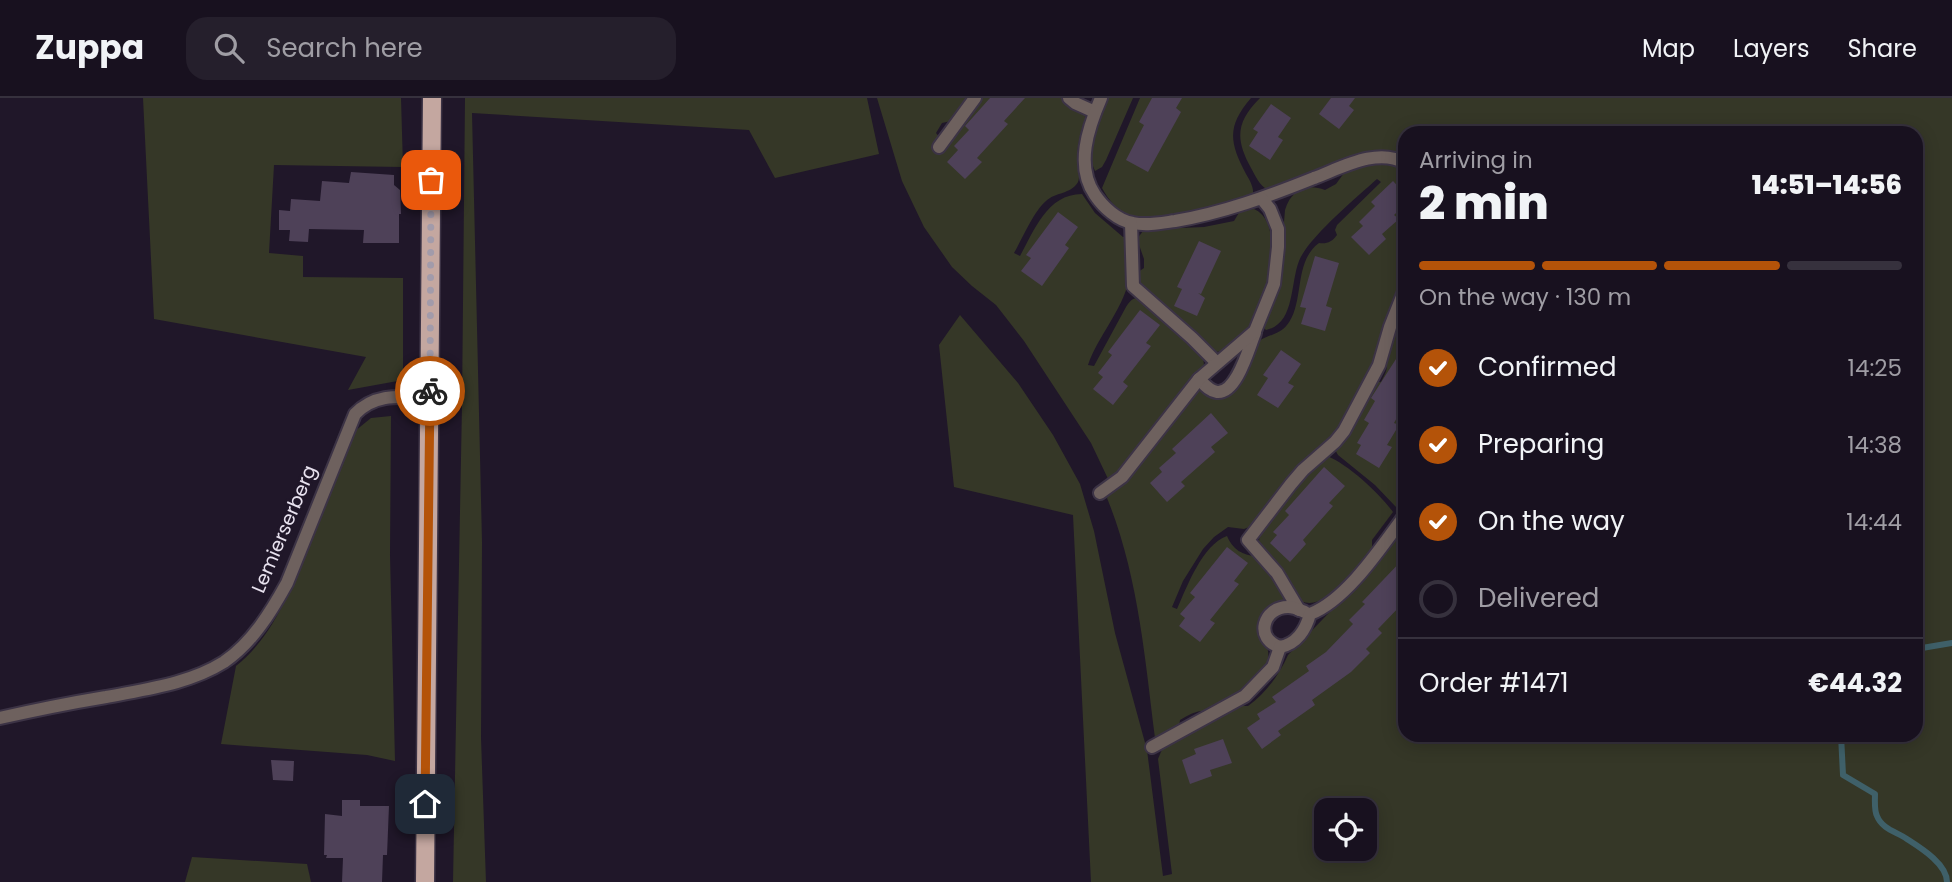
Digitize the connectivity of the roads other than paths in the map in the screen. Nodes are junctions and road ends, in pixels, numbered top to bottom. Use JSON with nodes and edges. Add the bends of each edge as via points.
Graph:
{"nodes":[{"id":1,"x":432,"y":98,"type":"edge"},
{"id":2,"x":975,"y":98,"type":"edge"},
{"id":3,"x":1069,"y":98,"type":"edge"},
{"id":4,"x":1101,"y":98,"type":"edge"},
{"id":5,"x":1095,"y":112,"type":"junction"},
{"id":6,"x":939,"y":147,"type":"dead end"},
{"id":7,"x":1398,"y":161,"type":"edge"},
{"id":8,"x":1262,"y":199,"type":"junction"},
{"id":9,"x":1131,"y":223,"type":"junction"},
{"id":10,"x":1398,"y":307,"type":"edge"},
{"id":11,"x":1255,"y":331,"type":"junction"},
{"id":12,"x":1217,"y":363,"type":"junction"},
{"id":13,"x":1199,"y":379,"type":"junction"},
{"id":14,"x":430,"y":398,"type":"junction"},
{"id":15,"x":1100,"y":493,"type":"dead end"},
{"id":16,"x":1398,"y":524,"type":"edge"},
{"id":17,"x":1305,"y":612,"type":"junction"},
{"id":18,"x":1280,"y":647,"type":"junction"},
{"id":19,"x":0,"y":718,"type":"edge"},
{"id":20,"x":1152,"y":747,"type":"dead end"},
{"id":21,"x":425,"y":882,"type":"edge"}],
"edges":[{"from":1,"to":14,"type":"main road"},
{"from":2,"to":6,"type":"lane"},
{"from":3,"to":5,"type":"lane"},
{"from":4,"to":5,"type":"lane"},
{"from":5,"to":9,"type":"lane","via":[[1083,162],[1087,177],[1099,201]]},
{"from":7,"to":8,"type":"lane","via":[[1376,157],[1357,162]]},
{"from":8,"to":9,"type":"lane","via":[[1152,225]]},
{"from":8,"to":11,"type":"lane","via":[[1278,229],[1278,247],[1274,284]]},
{"from":9,"to":12,"type":"lane","via":[[1133,286]]},
{"from":10,"to":17,"type":"lane","via":[[1379,365],[1343,431],[1291,484],[1248,540]]},
{"from":11,"to":12,"type":"lane"},
{"from":11,"to":13,"type":"lane","via":[[1236,379],[1227,389],[1214,392]]},
{"from":12,"to":13,"type":"lane"},
{"from":13,"to":15,"type":"lane","via":[[1122,477]]},
{"from":14,"to":19,"type":"lane","name":"Lemierserberg","via":[[382,398],[355,414],[287,583],[252,637],[224,661],[181,681]]},
{"from":14,"to":21,"type":"main road"},
{"from":16,"to":17,"type":"lane","via":[[1349,585],[1326,606]]},
{"from":17,"to":18,"type":"lane","via":[[1308,622],[1300,635]]},
{"from":17,"to":18,"type":"lane","via":[[1284,607],[1265,621],[1266,637]]},
{"from":18,"to":20,"type":"lane","via":[[1273,667],[1245,696]]}]}
